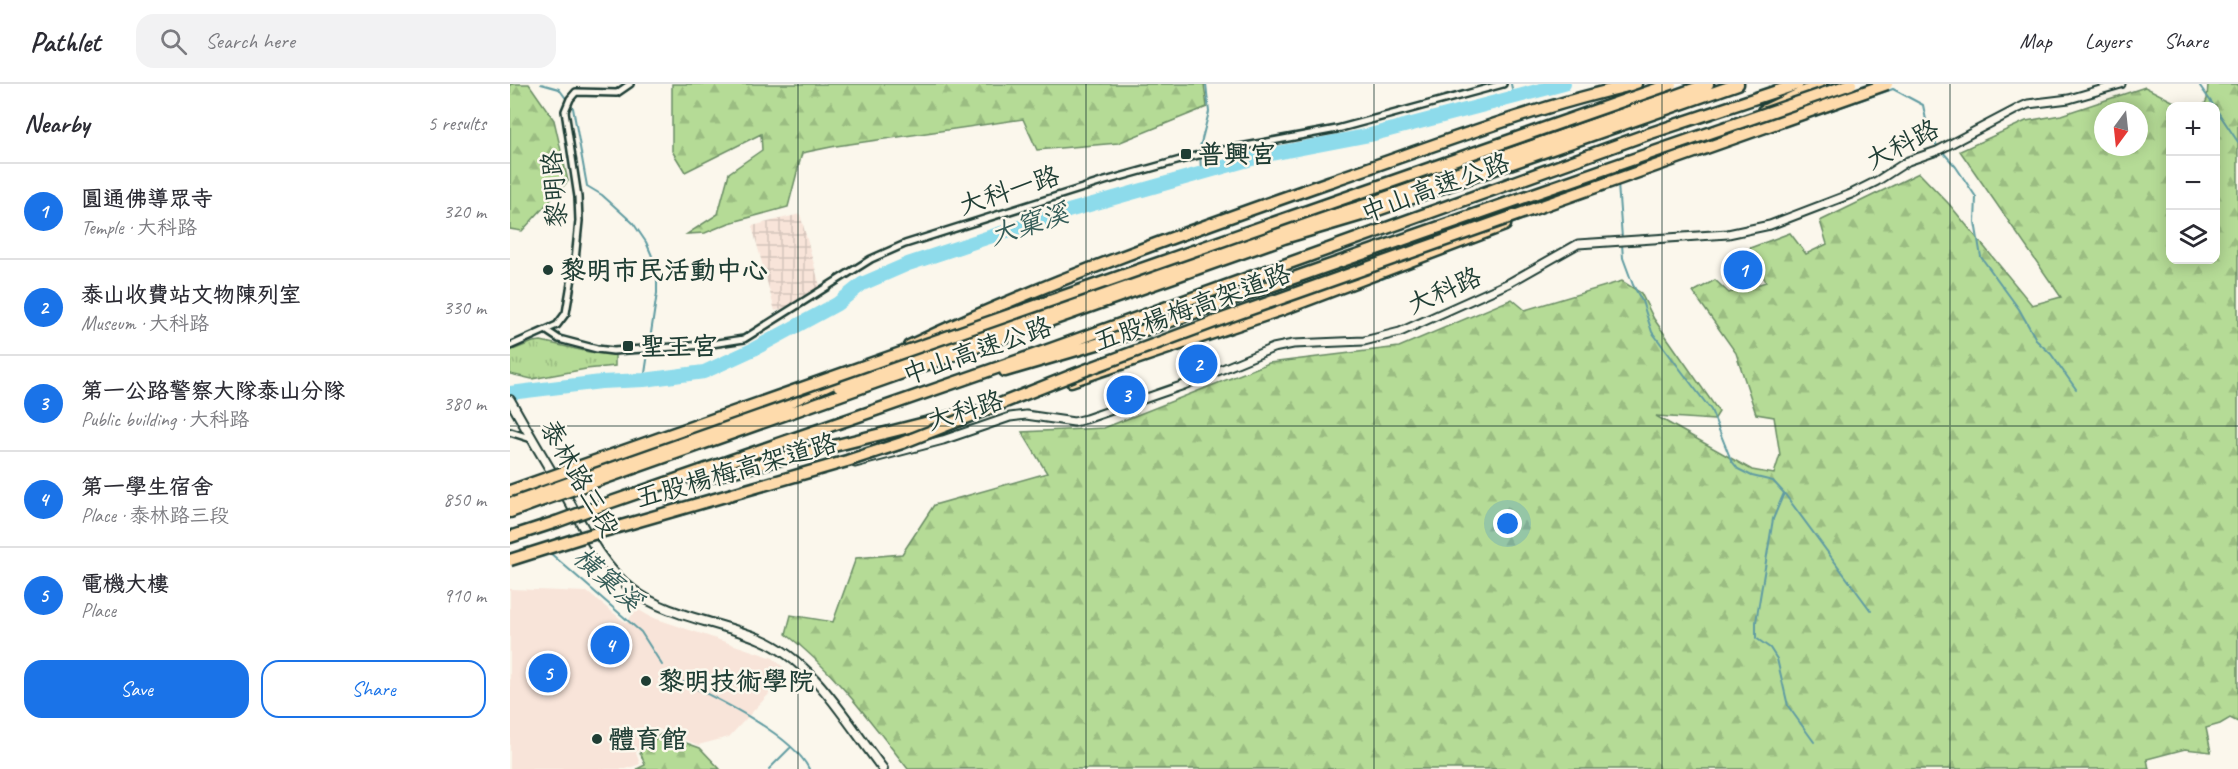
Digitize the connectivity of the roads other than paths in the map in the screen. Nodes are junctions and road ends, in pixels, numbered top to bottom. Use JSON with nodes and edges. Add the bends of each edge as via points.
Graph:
{"nodes":[{"id":1,"x":630,"y":84,"type":"edge"},
{"id":2,"x":1503,"y":84,"type":"edge"},
{"id":3,"x":1636,"y":84,"type":"edge"},
{"id":4,"x":1671,"y":84,"type":"edge"},
{"id":5,"x":1708,"y":84,"type":"edge"},
{"id":6,"x":1738,"y":84,"type":"edge"},
{"id":7,"x":1798,"y":84,"type":"edge"},
{"id":8,"x":1821,"y":84,"type":"edge"},
{"id":9,"x":1851,"y":84,"type":"edge"},
{"id":10,"x":1887,"y":84,"type":"edge"},
{"id":11,"x":2121,"y":84,"type":"edge"},
{"id":12,"x":1378,"y":201,"type":"junction"},
{"id":13,"x":1284,"y":238,"type":"junction"},
{"id":14,"x":547,"y":331,"type":"junction"},
{"id":15,"x":510,"y":346,"type":"edge"},
{"id":16,"x":940,"y":387,"type":"junction"},
{"id":17,"x":510,"y":400,"type":"edge"},
{"id":18,"x":768,"y":412,"type":"junction"},
{"id":19,"x":513,"y":433,"type":"edge"},
{"id":20,"x":533,"y":440,"type":"junction"},
{"id":21,"x":578,"y":484,"type":"junction"},
{"id":22,"x":510,"y":491,"type":"edge"},
{"id":23,"x":638,"y":494,"type":"junction"},
{"id":24,"x":539,"y":498,"type":"junction"},
{"id":25,"x":510,"y":503,"type":"edge"},
{"id":26,"x":510,"y":512,"type":"edge"},
{"id":27,"x":510,"y":537,"type":"edge"},
{"id":28,"x":590,"y":537,"type":"junction"},
{"id":29,"x":510,"y":560,"type":"edge"},
{"id":30,"x":883,"y":769,"type":"edge"}],
"edges":[{"from":1,"to":14,"type":"street","name":"黎明路","via":[[617,93],[576,92],[569,102],[566,118],[578,197],[578,237],[566,313]]},
{"from":2,"to":14,"type":"street","name":"大科一路","via":[[1337,129],[1202,154],[1036,201],[888,250],[744,339],[649,350],[597,349],[559,339]]},
{"from":3,"to":18,"type":"highway","via":[[1492,126],[1069,276]]},
{"from":4,"to":22,"type":"highway","name":"五股楊梅高架道路","bridge":true},
{"from":5,"to":12,"type":"highway"},
{"from":6,"to":13,"type":"highway","name":"中山高速公路","via":[[1375,211]]},
{"from":7,"to":16,"type":"highway","name":"中山高速公路"},
{"from":8,"to":23,"type":"highway","via":[[1606,187],[1281,310],[1005,403]]},
{"from":9,"to":16,"type":"highway","bridge":true,"via":[[1145,330]]},
{"from":10,"to":29,"type":"highway","name":"五股楊梅高架道路","bridge":true,"via":[[1217,321],[892,447]]},
{"from":11,"to":28,"type":"street","name":"大科路","via":[[2069,99],[2028,104],[1937,151],[1908,161],[1851,194],[1748,231],[1578,244],[1509,284],[1385,337],[1283,346],[1184,386],[1086,419],[1074,422],[1026,415],[1010,417],[943,440]]},
{"from":12,"to":13,"type":"highway"},
{"from":12,"to":18,"type":"highway"},
{"from":13,"to":21,"type":"highway","name":"中山高速公路"},
{"from":14,"to":15,"type":"street","name":"黎明路"},
{"from":16,"to":23,"type":"highway","name":"中山高速公路"},
{"from":17,"to":20,"type":"main road","name":"泰林路三段"},
{"from":18,"to":21,"type":"highway"},
{"from":19,"to":20,"type":"street"},
{"from":20,"to":28,"type":"main road","name":"泰林路三段"},
{"from":21,"to":24,"type":"highway","name":"中山高速公路","bridge":true},
{"from":23,"to":27,"type":"highway","name":"中山高速公路","bridge":true},
{"from":24,"to":25,"type":"highway"},
{"from":24,"to":26,"type":"highway","name":"中山高速公路"},
{"from":28,"to":30,"type":"main road","name":"泰林路三段","via":[[613,571],[643,597],[760,639],[787,653],[808,671]]}]}
